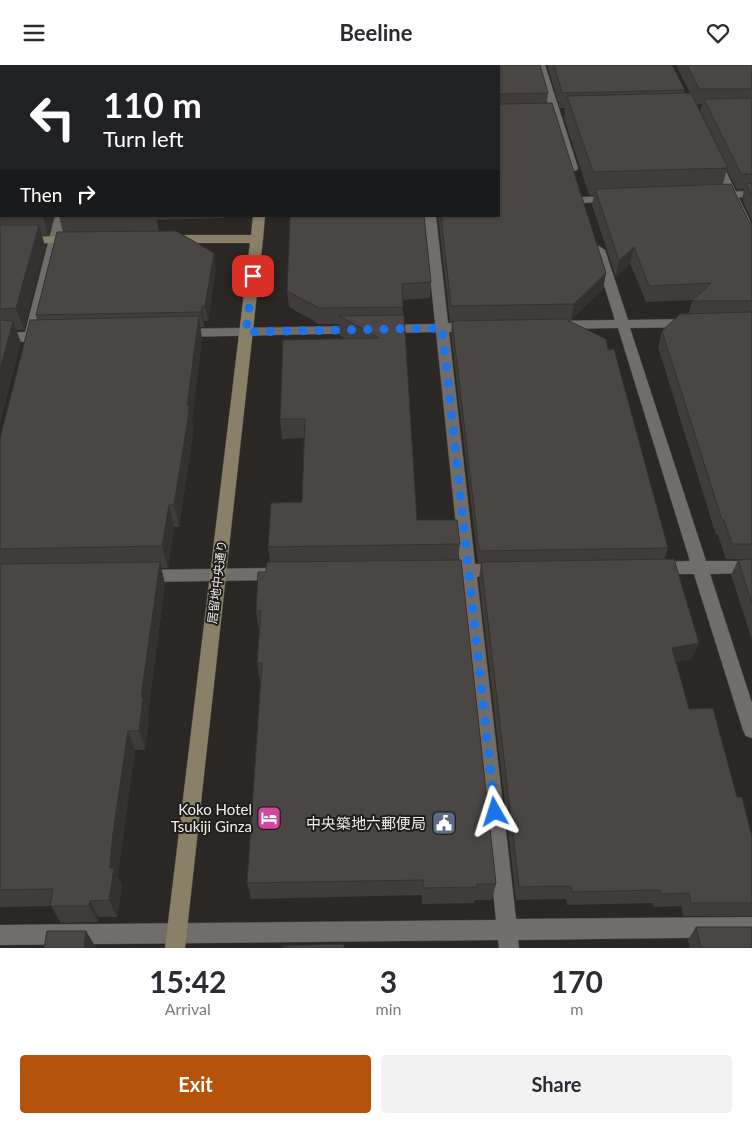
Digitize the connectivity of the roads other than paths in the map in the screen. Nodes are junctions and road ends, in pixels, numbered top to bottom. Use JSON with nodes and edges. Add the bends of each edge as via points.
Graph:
{"nodes":[{"id":1,"x":540,"y":65,"type":"edge"},
{"id":2,"x":711,"y":152,"type":"edge"},
{"id":3,"x":580,"y":191,"type":"junction"},
{"id":4,"x":752,"y":194,"type":"edge"},
{"id":5,"x":732,"y":195,"type":"junction"},
{"id":6,"x":702,"y":196,"type":"edge"},
{"id":7,"x":622,"y":199,"type":"edge"},
{"id":8,"x":61,"y":217,"type":"edge"},
{"id":9,"x":260,"y":217,"type":"edge"},
{"id":10,"x":430,"y":217,"type":"edge"},
{"id":11,"x":588,"y":217,"type":"edge"},
{"id":12,"x":594,"y":235,"type":"edge"},
{"id":13,"x":752,"y":237,"type":"edge"},
{"id":14,"x":257,"y":239,"type":"junction"},
{"id":15,"x":84,"y":240,"type":"edge"},
{"id":16,"x":161,"y":240,"type":"edge"},
{"id":17,"x":0,"y":241,"type":"edge"},
{"id":18,"x":55,"y":241,"type":"junction"},
{"id":19,"x":623,"y":323,"type":"junction"},
{"id":20,"x":704,"y":323,"type":"edge"},
{"id":21,"x":547,"y":325,"type":"edge"},
{"id":22,"x":480,"y":327,"type":"edge"},
{"id":23,"x":442,"y":328,"type":"junction"},
{"id":24,"x":246,"y":332,"type":"junction"},
{"id":25,"x":168,"y":333,"type":"edge"},
{"id":26,"x":31,"y":336,"type":"junction"},
{"id":27,"x":60,"y":336,"type":"edge"},
{"id":28,"x":0,"y":337,"type":"edge"},
{"id":29,"x":26,"y":355,"type":"edge"},
{"id":30,"x":752,"y":567,"type":"edge"},
{"id":31,"x":701,"y":568,"type":"junction"},
{"id":32,"x":645,"y":569,"type":"edge"},
{"id":33,"x":518,"y":570,"type":"edge"},
{"id":34,"x":430,"y":571,"type":"edge"},
{"id":35,"x":468,"y":571,"type":"junction"},
{"id":36,"x":295,"y":573,"type":"edge"},
{"id":37,"x":218,"y":575,"type":"junction"},
{"id":38,"x":129,"y":576,"type":"edge"},
{"id":39,"x":752,"y":730,"type":"edge"},
{"id":40,"x":752,"y":927,"type":"edge"},
{"id":41,"x":0,"y":935,"type":"edge"},
{"id":42,"x":508,"y":939,"type":"edge"},
{"id":43,"x":176,"y":941,"type":"edge"}],
"edges":[{"from":1,"to":3,"type":"street"},
{"from":2,"to":5,"type":"street"},
{"from":3,"to":7,"type":"street"},
{"from":3,"to":11,"type":"street"},
{"from":4,"to":5,"type":"street"},
{"from":5,"to":6,"type":"street"},
{"from":5,"to":13,"type":"street"},
{"from":8,"to":18,"type":"street"},
{"from":9,"to":14,"type":"street","name":"居留地中央通り"},
{"from":10,"to":23,"type":"street"},
{"from":12,"to":19,"type":"street"},
{"from":14,"to":16,"type":"street"},
{"from":14,"to":24,"type":"street","name":"居留地中央通り"},
{"from":15,"to":18,"type":"street"},
{"from":17,"to":18,"type":"street"},
{"from":18,"to":26,"type":"street"},
{"from":19,"to":20,"type":"street"},
{"from":19,"to":21,"type":"street"},
{"from":19,"to":31,"type":"street"},
{"from":22,"to":23,"type":"street"},
{"from":23,"to":24,"type":"street"},
{"from":23,"to":35,"type":"street"},
{"from":24,"to":25,"type":"street"},
{"from":24,"to":37,"type":"street","name":"居留地中央通り"},
{"from":26,"to":27,"type":"street"},
{"from":26,"to":28,"type":"street"},
{"from":26,"to":29,"type":"street"},
{"from":30,"to":31,"type":"street"},
{"from":31,"to":32,"type":"street"},
{"from":31,"to":39,"type":"street"},
{"from":33,"to":35,"type":"street"},
{"from":34,"to":35,"type":"street"},
{"from":35,"to":42,"type":"street"},
{"from":36,"to":37,"type":"street"},
{"from":37,"to":38,"type":"street"},
{"from":37,"to":43,"type":"street","name":"居留地中央通り"},
{"from":40,"to":42,"type":"street"},
{"from":41,"to":43,"type":"street"},
{"from":42,"to":43,"type":"street"}]}
